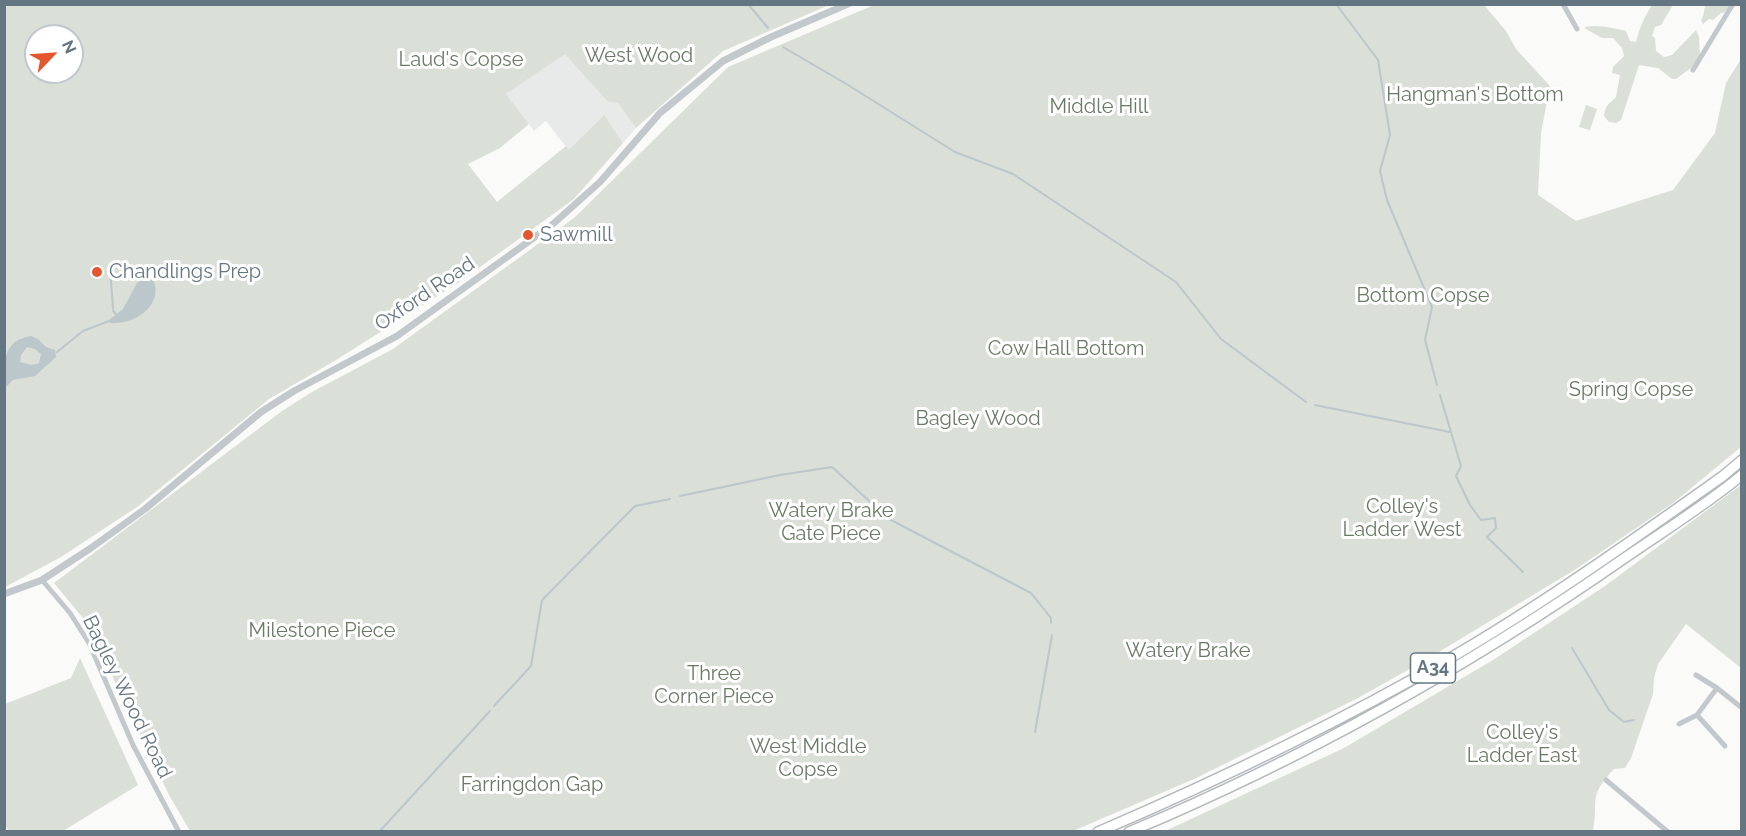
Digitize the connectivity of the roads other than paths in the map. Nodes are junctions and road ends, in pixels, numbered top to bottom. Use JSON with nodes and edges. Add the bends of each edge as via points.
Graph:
{"nodes":[{"id":1,"x":848,"y":4,"type":"edge"},
{"id":2,"x":1563,"y":4,"type":"edge"},
{"id":3,"x":1733,"y":4,"type":"edge"},
{"id":4,"x":1577,"y":29,"type":"dead end"},
{"id":5,"x":1694,"y":70,"type":"dead end"},
{"id":6,"x":1742,"y":460,"type":"edge"},
{"id":7,"x":1742,"y":475,"type":"edge"},
{"id":8,"x":42,"y":580,"type":"junction"},
{"id":9,"x":4,"y":594,"type":"edge"},
{"id":10,"x":1696,"y":675,"type":"dead end"},
{"id":11,"x":1717,"y":688,"type":"junction"},
{"id":12,"x":1742,"y":708,"type":"edge"},
{"id":13,"x":1697,"y":715,"type":"junction"},
{"id":14,"x":1679,"y":724,"type":"dead end"},
{"id":15,"x":1725,"y":746,"type":"dead end"},
{"id":16,"x":1606,"y":780,"type":"dead end"},
{"id":17,"x":179,"y":831,"type":"edge"},
{"id":18,"x":1098,"y":831,"type":"edge"},
{"id":19,"x":1129,"y":831,"type":"edge"},
{"id":20,"x":1668,"y":831,"type":"edge"}],
"edges":[{"from":1,"to":8,"type":"street","name":"Oxford Road","via":[[723,61],[660,113],[600,182],[554,224],[397,336],[261,412],[145,509]]},
{"from":2,"to":4,"type":"street"},
{"from":3,"to":5,"type":"street"},
{"from":6,"to":18,"type":"highway","number":"A34","via":[[1575,580],[1451,657],[1224,776]]},
{"from":7,"to":19,"type":"highway","number":"A34","via":[[1580,589],[1456,667],[1229,787]]},
{"from":8,"to":9,"type":"street","name":"Oxford Road"},
{"from":8,"to":17,"type":"street","name":"Bagley Wood Road","via":[[89,643],[133,745]]},
{"from":10,"to":11,"type":"street"},
{"from":11,"to":12,"type":"street"},
{"from":11,"to":13,"type":"street"},
{"from":13,"to":14,"type":"street"},
{"from":13,"to":15,"type":"street"},
{"from":16,"to":20,"type":"street"}]}
